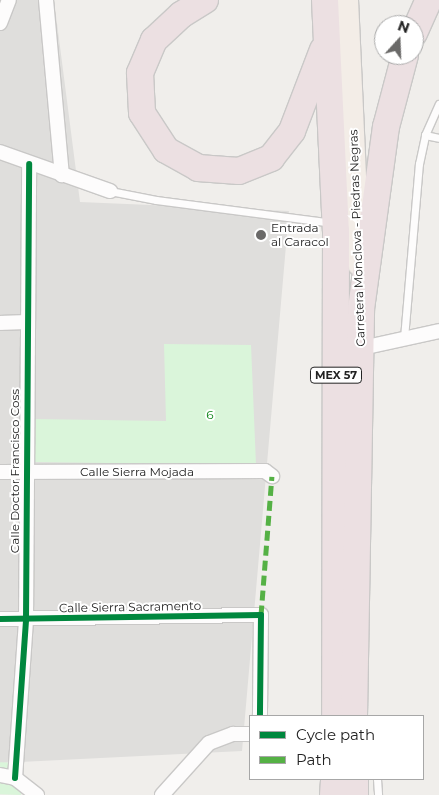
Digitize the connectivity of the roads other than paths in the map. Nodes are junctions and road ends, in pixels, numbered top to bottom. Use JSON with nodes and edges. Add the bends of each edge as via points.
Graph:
{"nodes":[{"id":1,"x":9,"y":0,"type":"edge"},
{"id":2,"x":46,"y":0,"type":"edge"},
{"id":3,"x":205,"y":0,"type":"edge"},
{"id":4,"x":325,"y":0,"type":"edge"},
{"id":5,"x":347,"y":0,"type":"edge"},
{"id":6,"x":429,"y":0,"type":"edge"},
{"id":7,"x":422,"y":15,"type":"edge"},
{"id":8,"x":0,"y":23,"type":"edge"},
{"id":9,"x":328,"y":35,"type":"junction"},
{"id":10,"x":402,"y":65,"type":"edge"},
{"id":11,"x":439,"y":104,"type":"edge"},
{"id":12,"x":425,"y":135,"type":"junction"},
{"id":13,"x":439,"y":138,"type":"edge"},
{"id":14,"x":0,"y":152,"type":"edge"},
{"id":15,"x":29,"y":164,"type":"junction"},
{"id":16,"x":62,"y":176,"type":"junction"},
{"id":17,"x":110,"y":191,"type":"joint"},
{"id":18,"x":336,"y":224,"type":"junction"},
{"id":19,"x":361,"y":309,"type":"junction"},
{"id":20,"x":26,"y":322,"type":"junction"},
{"id":21,"x":0,"y":323,"type":"edge"},
{"id":22,"x":439,"y":331,"type":"edge"},
{"id":23,"x":404,"y":338,"type":"junction"},
{"id":24,"x":362,"y":348,"type":"junction"},
{"id":25,"x":0,"y":472,"type":"edge"},
{"id":26,"x":25,"y":472,"type":"junction"},
{"id":27,"x":272,"y":476,"type":"dead end"},
{"id":28,"x":0,"y":619,"type":"edge"},
{"id":29,"x":26,"y":620,"type":"junction"},
{"id":30,"x":260,"y":715,"type":"edge"},
{"id":31,"x":335,"y":715,"type":"edge"},
{"id":32,"x":354,"y":715,"type":"edge"},
{"id":33,"x":249,"y":734,"type":"edge"},
{"id":34,"x":0,"y":775,"type":"edge"},
{"id":35,"x":14,"y":778,"type":"junction"},
{"id":36,"x":334,"y":780,"type":"edge"},
{"id":37,"x":355,"y":780,"type":"edge"},
{"id":38,"x":377,"y":780,"type":"edge"},
{"id":39,"x":37,"y":795,"type":"edge"},
{"id":40,"x":162,"y":795,"type":"edge"},
{"id":41,"x":334,"y":795,"type":"edge"},
{"id":42,"x":355,"y":795,"type":"edge"},
{"id":43,"x":378,"y":795,"type":"edge"}],
"edges":[{"from":1,"to":8,"type":"street"},
{"from":2,"to":16,"type":"street"},
{"from":3,"to":9,"type":"highway","via":[[181,15],[154,40],[140,72],[142,113],[166,150],[198,168],[239,171],[271,158],[292,131]]},
{"from":4,"to":9,"type":"highway","name":"Carretera Monclova - Piedras Negras","number":"MEX 57"},
{"from":5,"to":19,"type":"main road","name":"Carretera Monclova - Piedras Negras","number":"MEX 57"},
{"from":6,"to":7,"type":"highway"},
{"from":9,"to":18,"type":"highway","name":"Carretera Monclova - Piedras Negras","number":"MEX 57"},
{"from":10,"to":19,"type":"highway","via":[[386,127]]},
{"from":11,"to":12,"type":"lane"},
{"from":12,"to":13,"type":"lane"},
{"from":12,"to":23,"type":"lane","via":[[419,164]]},
{"from":14,"to":15,"type":"street"},
{"from":15,"to":16,"type":"street"},
{"from":15,"to":20,"type":"street","name":"Calle Doctor Francisco Coss"},
{"from":16,"to":17,"type":"street"},
{"from":17,"to":18,"type":"lane"},
{"from":18,"to":31,"type":"highway","name":"Carretera Monclova - Piedras Negras","number":"MEX 57"},
{"from":19,"to":24,"type":"highway","name":"Carretera Monclova - Piedras Negras","number":"MEX 57"},
{"from":20,"to":21,"type":"street"},
{"from":20,"to":26,"type":"street","name":"Calle Doctor Francisco Coss"},
{"from":22,"to":23,"type":"street"},
{"from":23,"to":24,"type":"street"},
{"from":24,"to":32,"type":"highway","name":"Carretera Monclova - Piedras Negras","number":"MEX 57"},
{"from":25,"to":26,"type":"street","name":"Calle Sierra Mojada"},
{"from":26,"to":27,"type":"street","name":"Calle Sierra Mojada","via":[[265,472]]},
{"from":26,"to":29,"type":"street","name":"Calle Doctor Francisco Coss"},
{"from":28,"to":29,"type":"street","name":"Calle Sierra Sacramento"},
{"from":29,"to":30,"type":"street","name":"Calle Sierra Sacramento","via":[[261,615]]},
{"from":29,"to":35,"type":"street","name":"Calle Doctor Francisco Coss"},
{"from":33,"to":40,"type":"street","via":[[233,734],[209,743]]},
{"from":34,"to":35,"type":"street"},
{"from":35,"to":39,"type":"street"},
{"from":36,"to":41,"type":"highway"},
{"from":37,"to":42,"type":"highway"},
{"from":38,"to":43,"type":"lane"}]}
